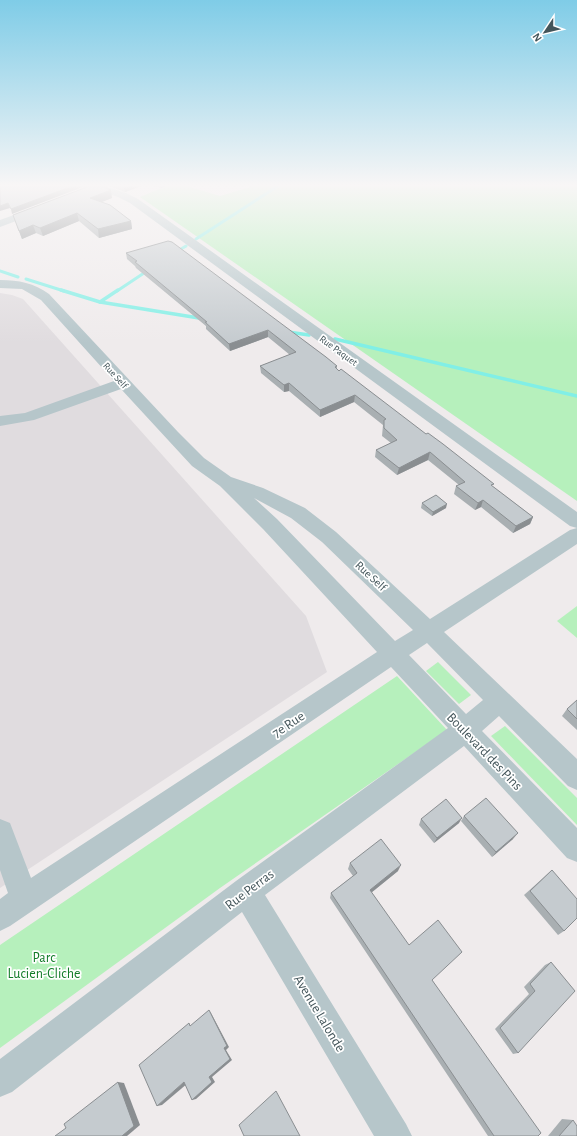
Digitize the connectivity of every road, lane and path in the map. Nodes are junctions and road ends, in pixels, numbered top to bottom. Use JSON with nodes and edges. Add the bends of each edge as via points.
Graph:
{"nodes":[{"id":1,"x":184,"y":237,"type":"edge"},
{"id":2,"x":0,"y":284,"type":"edge"},
{"id":3,"x":123,"y":383,"type":"junction"},
{"id":4,"x":0,"y":421,"type":"edge"},
{"id":5,"x":226,"y":482,"type":"junction"},
{"id":6,"x":577,"y":521,"type":"edge"},
{"id":7,"x":577,"y":536,"type":"edge"},
{"id":8,"x":429,"y":631,"type":"junction"},
{"id":9,"x":393,"y":654,"type":"junction"},
{"id":10,"x":500,"y":701,"type":"junction"},
{"id":11,"x":465,"y":730,"type":"junction"},
{"id":12,"x":577,"y":777,"type":"edge"},
{"id":13,"x":0,"y":833,"type":"edge"},
{"id":14,"x":577,"y":848,"type":"edge"},
{"id":15,"x":246,"y":891,"type":"junction"},
{"id":16,"x":25,"y":899,"type":"junction"},
{"id":17,"x":0,"y":916,"type":"edge"},
{"id":18,"x":0,"y":1080,"type":"edge"},
{"id":19,"x":394,"y":1136,"type":"edge"}],
"edges":[{"from":1,"to":6,"type":"street","name":"Rue Paquet"},
{"from":2,"to":3,"type":"street","name":"Rue Self","via":[[26,286],[36,290]]},
{"from":3,"to":4,"type":"street","via":[[28,417]]},
{"from":3,"to":5,"type":"street","name":"Rue Self","via":[[198,462]]},
{"from":5,"to":8,"type":"street","name":"Rue Self","via":[[257,492],[298,513],[334,541]]},
{"from":5,"to":9,"type":"street","name":"Rue Self","via":[[270,524]]},
{"from":7,"to":8,"type":"street","name":"7e Rue"},
{"from":8,"to":9,"type":"street","name":"7e Rue"},
{"from":8,"to":10,"type":"street"},
{"from":9,"to":11,"type":"street","name":"Boulevard des Pins"},
{"from":9,"to":16,"type":"street","name":"7e Rue"},
{"from":10,"to":11,"type":"street","name":"Rue Perras"},
{"from":10,"to":12,"type":"street"},
{"from":11,"to":14,"type":"street","name":"Boulevard des Pins"},
{"from":11,"to":15,"type":"street","name":"Rue Perras"},
{"from":13,"to":16,"type":"street"},
{"from":15,"to":18,"type":"street","name":"Rue Perras"},
{"from":15,"to":19,"type":"street","name":"Avenue Lalonde"},
{"from":16,"to":17,"type":"street","name":"7e Rue"}]}
